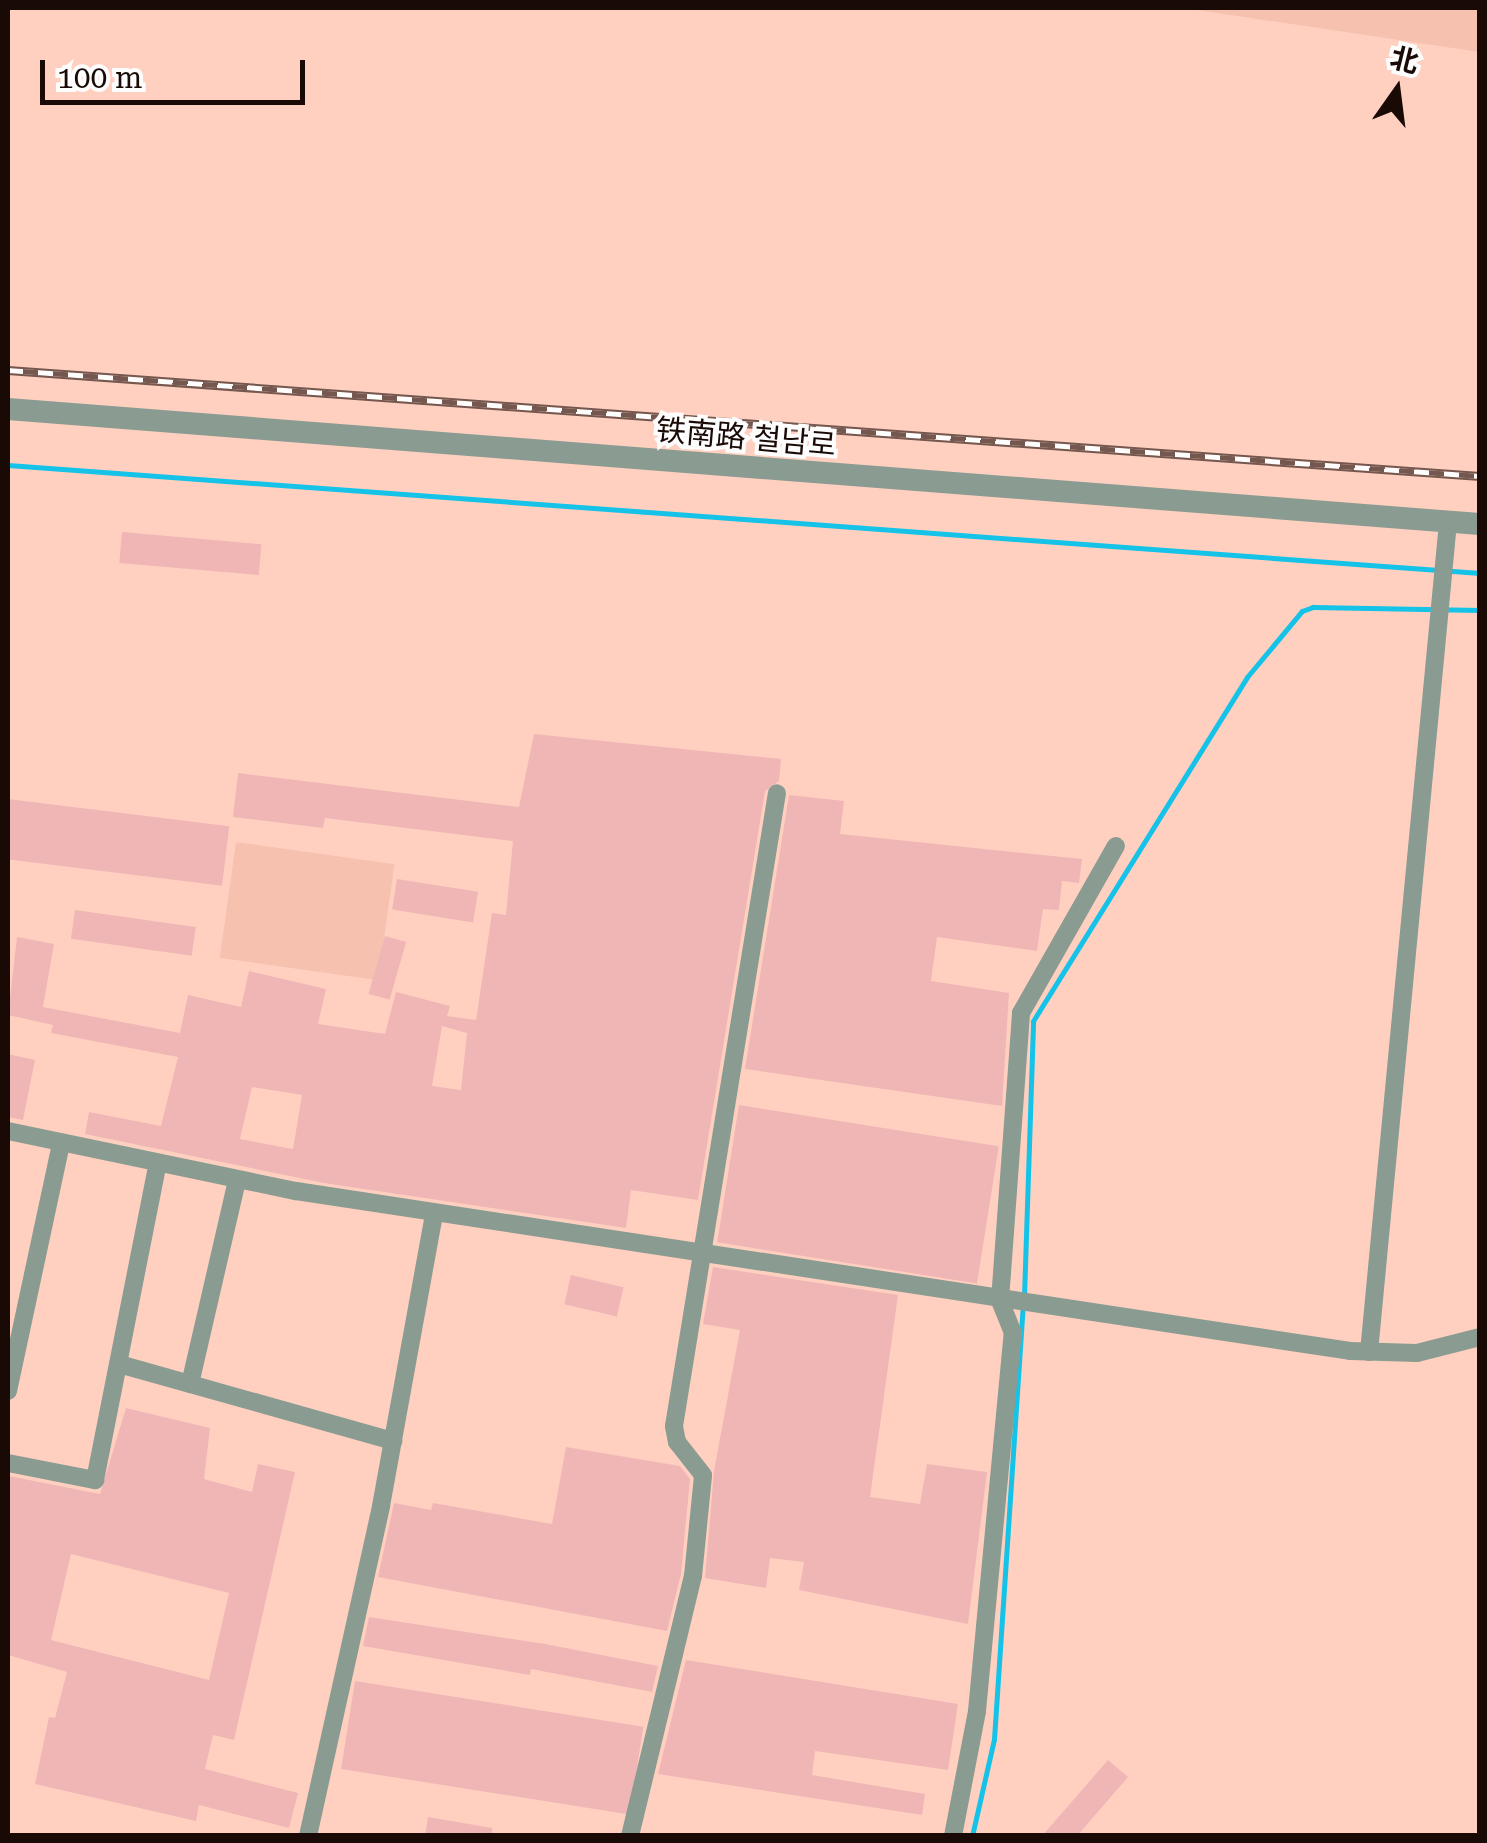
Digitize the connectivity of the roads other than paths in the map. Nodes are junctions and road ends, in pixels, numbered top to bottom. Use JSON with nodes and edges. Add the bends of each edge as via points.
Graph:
{"nodes":[{"id":1,"x":8,"y":409,"type":"edge"},
{"id":2,"x":1448,"y":522,"type":"junction"},
{"id":3,"x":1480,"y":524,"type":"edge"},
{"id":4,"x":777,"y":794,"type":"dead end"},
{"id":5,"x":1116,"y":846,"type":"dead end"},
{"id":6,"x":8,"y":1131,"type":"edge"},
{"id":7,"x":61,"y":1142,"type":"junction"},
{"id":8,"x":158,"y":1164,"type":"junction"},
{"id":9,"x":237,"y":1180,"type":"junction"},
{"id":10,"x":434,"y":1213,"type":"junction"},
{"id":11,"x":703,"y":1255,"type":"junction"},
{"id":12,"x":1017,"y":1302,"type":"junction"},
{"id":13,"x":1480,"y":1336,"type":"edge"},
{"id":14,"x":1369,"y":1352,"type":"junction"},
{"id":15,"x":118,"y":1364,"type":"junction"},
{"id":16,"x":190,"y":1384,"type":"junction"},
{"id":17,"x":8,"y":1391,"type":"edge"},
{"id":18,"x":392,"y":1442,"type":"junction"},
{"id":19,"x":8,"y":1463,"type":"edge"},
{"id":20,"x":308,"y":1836,"type":"edge"},
{"id":21,"x":630,"y":1836,"type":"edge"},
{"id":22,"x":953,"y":1836,"type":"edge"}],
"edges":[{"from":1,"to":2,"type":"street","name":"铁南路 철남로"},
{"from":2,"to":3,"type":"street","name":"铁南路 철남로"},
{"from":2,"to":14,"type":"street"},
{"from":4,"to":11,"type":"street"},
{"from":5,"to":12,"type":"street","via":[[1021,1013]]},
{"from":6,"to":7,"type":"street"},
{"from":7,"to":8,"type":"street"},
{"from":7,"to":17,"type":"street"},
{"from":8,"to":9,"type":"street"},
{"from":8,"to":15,"type":"street"},
{"from":9,"to":10,"type":"street"},
{"from":9,"to":16,"type":"street"},
{"from":10,"to":11,"type":"street"},
{"from":10,"to":18,"type":"street"},
{"from":11,"to":12,"type":"street"},
{"from":11,"to":21,"type":"street","via":[[674,1426],[677,1442],[703,1475],[693,1576]]},
{"from":12,"to":14,"type":"street"},
{"from":12,"to":22,"type":"street","via":[[981,1680]]},
{"from":13,"to":14,"type":"street","via":[[1417,1353]]},
{"from":15,"to":16,"type":"street"},
{"from":15,"to":19,"type":"street","via":[[95,1480]]},
{"from":16,"to":18,"type":"street"},
{"from":18,"to":20,"type":"street"}]}
